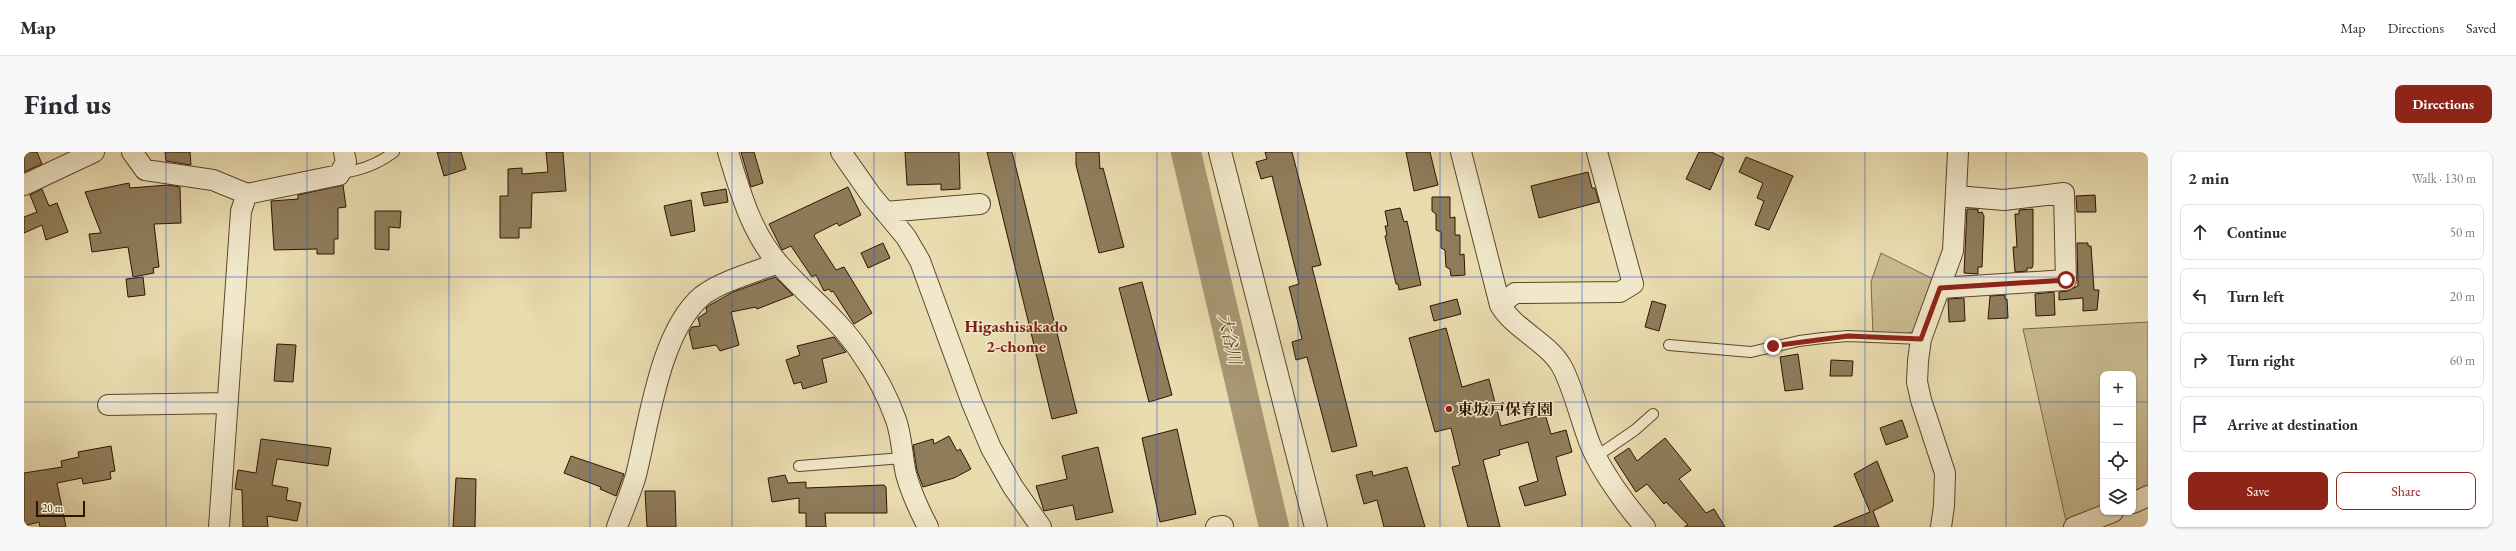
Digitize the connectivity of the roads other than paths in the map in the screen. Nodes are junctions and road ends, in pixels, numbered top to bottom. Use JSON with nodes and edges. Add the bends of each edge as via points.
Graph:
{"nodes":[{"id":1,"x":94,"y":152,"type":"edge"},
{"id":2,"x":132,"y":152,"type":"edge"},
{"id":3,"x":344,"y":152,"type":"edge"},
{"id":4,"x":394,"y":152,"type":"edge"},
{"id":5,"x":728,"y":152,"type":"edge"},
{"id":6,"x":841,"y":152,"type":"edge"},
{"id":7,"x":1220,"y":152,"type":"edge"},
{"id":8,"x":1461,"y":152,"type":"edge"},
{"id":9,"x":1597,"y":152,"type":"edge"},
{"id":10,"x":1958,"y":152,"type":"edge"},
{"id":11,"x":340,"y":173,"type":"junction"},
{"id":12,"x":24,"y":185,"type":"edge"},
{"id":13,"x":248,"y":194,"type":"junction"},
{"id":14,"x":1956,"y":196,"type":"junction"},
{"id":15,"x":980,"y":204,"type":"dead end"},
{"id":16,"x":885,"y":212,"type":"junction"},
{"id":17,"x":778,"y":263,"type":"junction"},
{"id":18,"x":1940,"y":288,"type":"junction"},
{"id":19,"x":1500,"y":304,"type":"junction"},
{"id":20,"x":1921,"y":339,"type":"junction"},
{"id":21,"x":1669,"y":345,"type":"dead end"},
{"id":22,"x":228,"y":403,"type":"junction"},
{"id":23,"x":108,"y":405,"type":"dead end"},
{"id":24,"x":1653,"y":414,"type":"dead end"},
{"id":25,"x":1597,"y":456,"type":"junction"},
{"id":26,"x":904,"y":458,"type":"junction"},
{"id":27,"x":799,"y":466,"type":"dead end"},
{"id":28,"x":2148,"y":496,"type":"edge"},
{"id":29,"x":2136,"y":502,"type":"edge"},
{"id":30,"x":2104,"y":515,"type":"edge"},
{"id":31,"x":219,"y":527,"type":"edge"},
{"id":32,"x":617,"y":527,"type":"edge"},
{"id":33,"x":928,"y":527,"type":"edge"},
{"id":34,"x":1041,"y":527,"type":"edge"},
{"id":35,"x":1316,"y":527,"type":"edge"},
{"id":36,"x":1645,"y":527,"type":"edge"},
{"id":37,"x":1941,"y":527,"type":"edge"},
{"id":38,"x":2074,"y":527,"type":"edge"}],
"edges":[{"from":1,"to":12,"type":"street"},
{"from":2,"to":13,"type":"street","via":[[145,170],[213,180]]},
{"from":3,"to":11,"type":"street","via":[[346,162]]},
{"from":4,"to":11,"type":"lane","via":[[384,160],[357,172]]},
{"from":5,"to":17,"type":"street","via":[[741,196],[756,230]]},
{"from":6,"to":16,"type":"street"},
{"from":7,"to":35,"type":"street"},
{"from":8,"to":19,"type":"street"},
{"from":9,"to":19,"type":"street","via":[[1633,284],[1620,292],[1515,293]]},
{"from":10,"to":14,"type":"street"},
{"from":11,"to":13,"type":"street"},
{"from":13,"to":22,"type":"street","via":[[242,211]]},
{"from":14,"to":18,"type":"street","via":[[1953,252]]},
{"from":14,"to":18,"type":"street","via":[[2004,200],[2064,193],[2066,280]]},
{"from":15,"to":16,"type":"street"},
{"from":16,"to":34,"type":"street","via":[[906,237],[920,261],[991,448],[1013,487]]},
{"from":17,"to":26,"type":"street","via":[[844,330],[861,353],[881,387],[896,421]]},
{"from":17,"to":32,"type":"street","via":[[714,288],[690,308],[678,325],[656,389],[635,477]]},
{"from":18,"to":20,"type":"street"},
{"from":19,"to":25,"type":"street","via":[[1506,315],[1561,366]]},
{"from":20,"to":21,"type":"lane","via":[[1848,336],[1799,341],[1751,352]]},
{"from":20,"to":37,"type":"street","via":[[1917,382],[1945,473]]},
{"from":22,"to":23,"type":"street"},
{"from":22,"to":31,"type":"street"},
{"from":24,"to":25,"type":"lane","via":[[1636,430]]},
{"from":25,"to":36,"type":"street","via":[[1617,490]]},
{"from":26,"to":27,"type":"lane"},
{"from":26,"to":33,"type":"street","via":[[906,474],[917,506]]},
{"from":28,"to":29,"type":"street"},
{"from":30,"to":38,"type":"street"}]}
